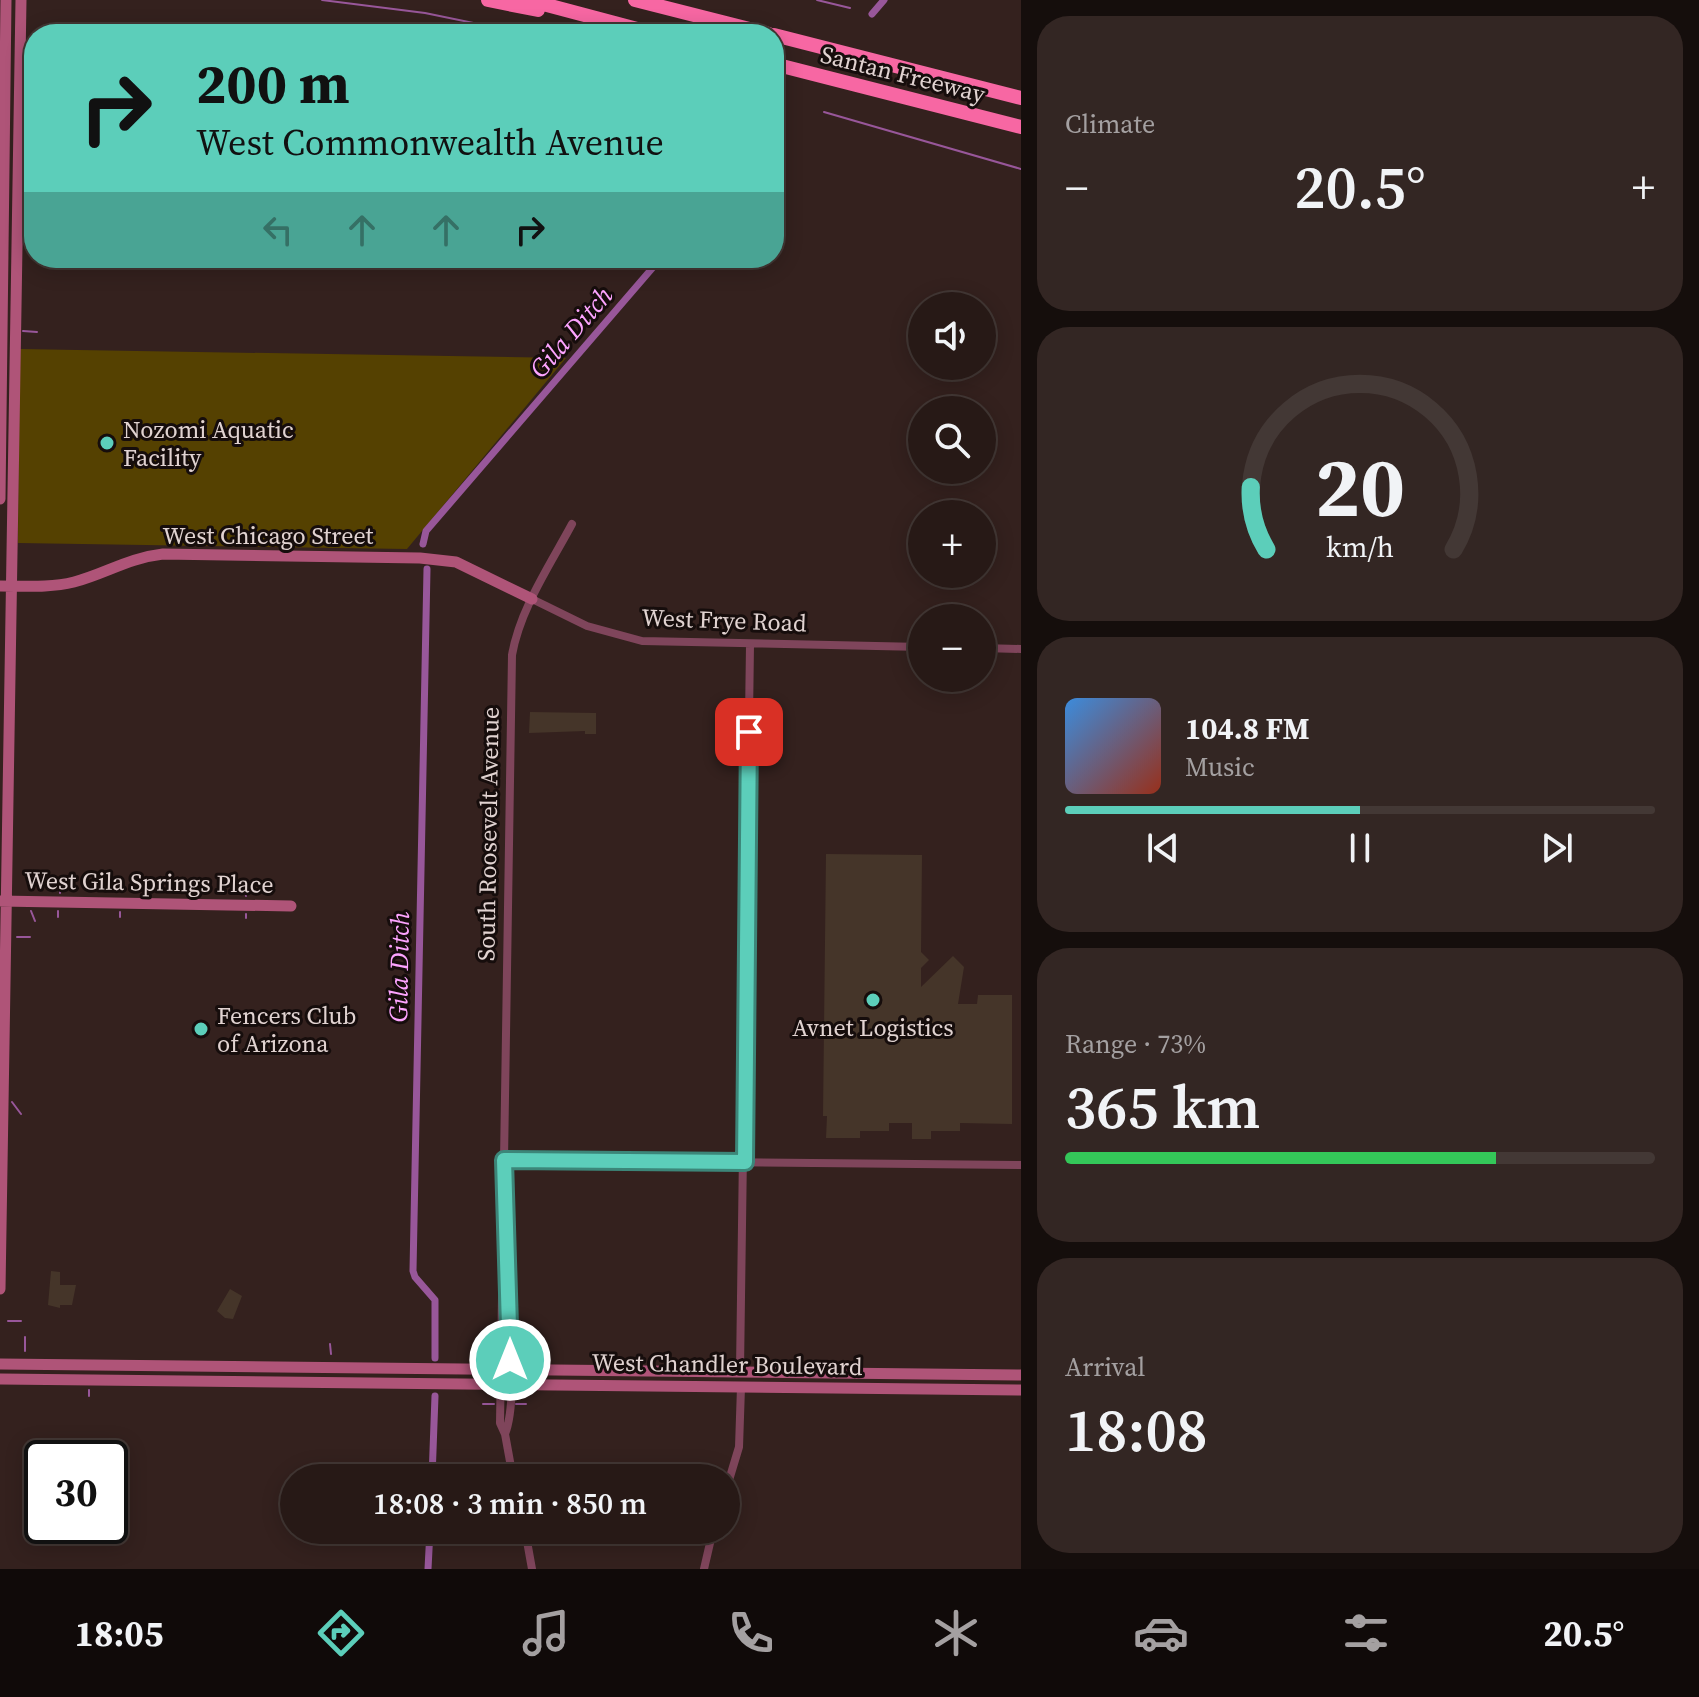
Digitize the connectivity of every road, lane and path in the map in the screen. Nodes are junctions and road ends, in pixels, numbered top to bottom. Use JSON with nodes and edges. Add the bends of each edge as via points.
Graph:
{"nodes":[{"id":1,"x":6,"y":0,"type":"edge"},
{"id":2,"x":21,"y":0,"type":"edge"},
{"id":3,"x":488,"y":0,"type":"edge"},
{"id":4,"x":528,"y":0,"type":"edge"},
{"id":5,"x":640,"y":1,"type":"edge"},
{"id":6,"x":606,"y":21,"type":"junction"},
{"id":7,"x":618,"y":24,"type":"edge"},
{"id":8,"x":729,"y":24,"type":"edge"},
{"id":9,"x":3,"y":29,"type":"edge"},
{"id":10,"x":784,"y":38,"type":"edge"},
{"id":11,"x":784,"y":67,"type":"edge"},
{"id":12,"x":1021,"y":98,"type":"edge"},
{"id":13,"x":18,"y":103,"type":"junction"},
{"id":14,"x":1021,"y":127,"type":"edge"},
{"id":15,"x":2,"y":210,"type":"edge"},
{"id":16,"x":5,"y":356,"type":"edge"},
{"id":17,"x":0,"y":499,"type":"edge"},
{"id":18,"x":572,"y":524,"type":"dead end"},
{"id":19,"x":5,"y":586,"type":"edge"},
{"id":20,"x":532,"y":599,"type":"junction"},
{"id":21,"x":750,"y":645,"type":"junction"},
{"id":22,"x":908,"y":647,"type":"edge"},
{"id":23,"x":996,"y":648,"type":"edge"},
{"id":24,"x":1021,"y":649,"type":"edge"},
{"id":25,"x":3,"y":901,"type":"edge"},
{"id":26,"x":291,"y":906,"type":"dead end"},
{"id":27,"x":1,"y":1148,"type":"edge"},
{"id":28,"x":504,"y":1160,"type":"junction"},
{"id":29,"x":745,"y":1162,"type":"junction"},
{"id":30,"x":1021,"y":1165,"type":"edge"},
{"id":31,"x":0,"y":1229,"type":"edge"},
{"id":32,"x":0,"y":1289,"type":"edge"},
{"id":33,"x":0,"y":1364,"type":"edge"},
{"id":34,"x":506,"y":1369,"type":"junction"},
{"id":35,"x":740,"y":1370,"type":"junction"},
{"id":36,"x":1021,"y":1375,"type":"edge"},
{"id":37,"x":0,"y":1379,"type":"edge"},
{"id":38,"x":505,"y":1384,"type":"junction"},
{"id":39,"x":741,"y":1387,"type":"junction"},
{"id":40,"x":1021,"y":1390,"type":"edge"},
{"id":41,"x":510,"y":1464,"type":"edge"},
{"id":42,"x":734,"y":1464,"type":"edge"},
{"id":43,"x":528,"y":1544,"type":"edge"},
{"id":44,"x":710,"y":1544,"type":"edge"},
{"id":45,"x":532,"y":1569,"type":"edge"},
{"id":46,"x":704,"y":1569,"type":"edge"}],
"edges":[{"from":1,"to":9,"type":"main road"},
{"from":2,"to":13,"type":"main road"},
{"from":3,"to":6,"type":"highway"},
{"from":4,"to":6,"type":"highway"},
{"from":5,"to":8,"type":"highway","name":"Santan Freeway"},
{"from":6,"to":7,"type":"highway"},
{"from":9,"to":13,"type":"main road","via":[[13,48],[13,93]]},
{"from":9,"to":15,"type":"main road"},
{"from":10,"to":12,"type":"highway","name":"Santan Freeway"},
{"from":11,"to":14,"type":"highway","name":"Santan Freeway"},
{"from":13,"to":16,"type":"main road"},
{"from":15,"to":16,"type":"main road"},
{"from":16,"to":17,"type":"main road"},
{"from":16,"to":19,"type":"main road"},
{"from":18,"to":20,"type":"street","name":"South Roosevelt Avenue"},
{"from":19,"to":20,"type":"main road","name":"West Chicago Street","via":[[59,585],[136,557],[163,554],[420,558],[456,562]]},
{"from":19,"to":25,"type":"main road"},
{"from":20,"to":21,"type":"street","name":"West Frye Road","via":[[614,635],[659,643]]},
{"from":20,"to":28,"type":"street","name":"South Roosevelt Avenue","via":[[512,655]]},
{"from":21,"to":22,"type":"street","name":"West Frye Road"},
{"from":21,"to":29,"type":"street"},
{"from":23,"to":24,"type":"street"},
{"from":25,"to":26,"type":"main road","name":"West Gila Springs Place"},
{"from":25,"to":27,"type":"main road"},
{"from":27,"to":31,"type":"main road"},
{"from":28,"to":29,"type":"street"},
{"from":28,"to":34,"type":"street","name":"South Roosevelt Avenue","via":[[510,1298]]},
{"from":29,"to":30,"type":"street"},
{"from":29,"to":35,"type":"street"},
{"from":31,"to":32,"type":"main road"},
{"from":33,"to":34,"type":"main road","name":"West Chandler Boulevard"},
{"from":34,"to":35,"type":"main road","name":"West Chandler Boulevard"},
{"from":34,"to":38,"type":"street","name":"South Roosevelt Avenue"},
{"from":35,"to":36,"type":"main road","name":"West Chandler Boulevard"},
{"from":37,"to":38,"type":"main road","name":"West Chandler Boulevard"},
{"from":38,"to":39,"type":"main road","name":"West Chandler Boulevard"},
{"from":38,"to":41,"type":"street","name":"South Roosevelt Avenue","via":[[500,1423]]},
{"from":39,"to":40,"type":"main road","name":"West Chandler Boulevard"},
{"from":39,"to":42,"type":"street"},
{"from":43,"to":45,"type":"street"},
{"from":44,"to":46,"type":"street"}]}
